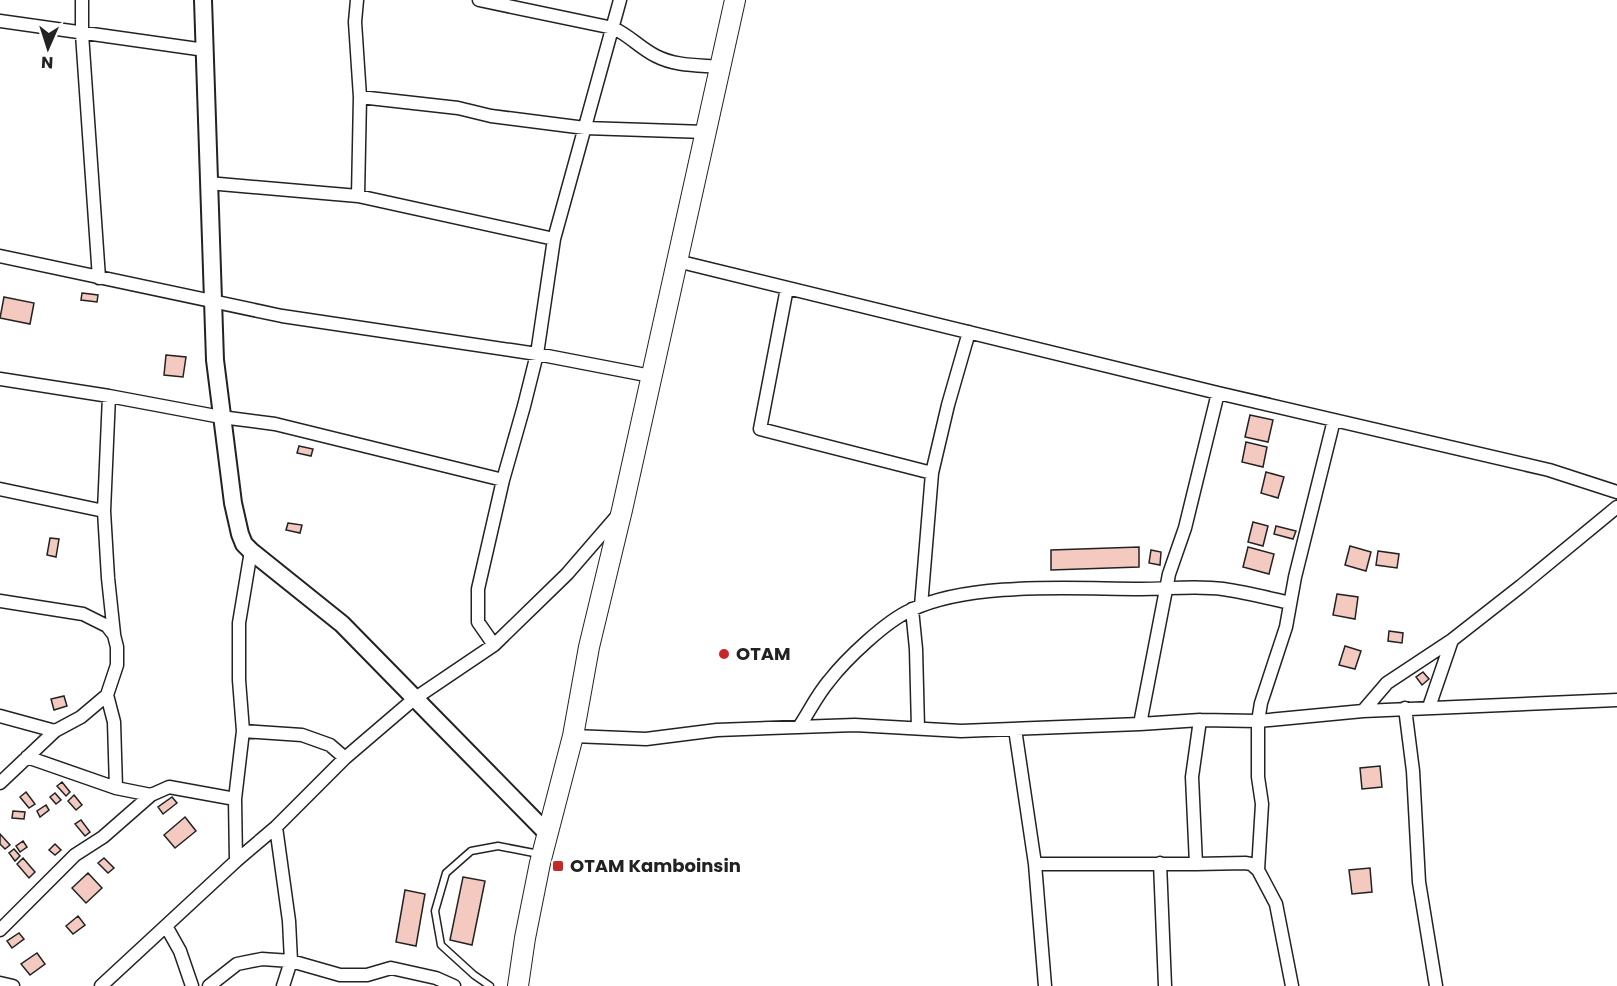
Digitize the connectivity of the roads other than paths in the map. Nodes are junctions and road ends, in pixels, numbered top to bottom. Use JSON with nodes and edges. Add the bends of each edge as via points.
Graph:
{"nodes":[{"id":1,"x":82,"y":0,"type":"edge"},
{"id":2,"x":203,"y":0,"type":"edge"},
{"id":3,"x":357,"y":0,"type":"edge"},
{"id":4,"x":479,"y":0,"type":"edge"},
{"id":5,"x":620,"y":0,"type":"edge"},
{"id":6,"x":735,"y":0,"type":"edge"},
{"id":7,"x":0,"y":21,"type":"edge"},
{"id":8,"x":613,"y":28,"type":"junction"},
{"id":9,"x":82,"y":34,"type":"junction"},
{"id":10,"x":205,"y":50,"type":"junction"},
{"id":11,"x":720,"y":67,"type":"junction"},
{"id":12,"x":360,"y":97,"type":"junction"},
{"id":13,"x":585,"y":128,"type":"junction"},
{"id":14,"x":706,"y":132,"type":"junction"},
{"id":15,"x":208,"y":183,"type":"junction"},
{"id":16,"x":357,"y":196,"type":"junction"},
{"id":17,"x":554,"y":238,"type":"junction"},
{"id":18,"x":0,"y":256,"type":"edge"},
{"id":19,"x":678,"y":261,"type":"junction"},
{"id":20,"x":99,"y":278,"type":"junction"},
{"id":21,"x":787,"y":288,"type":"junction"},
{"id":22,"x":212,"y":301,"type":"junction"},
{"id":23,"x":969,"y":332,"type":"junction"},
{"id":24,"x":537,"y":354,"type":"junction"},
{"id":25,"x":651,"y":376,"type":"junction"},
{"id":26,"x":0,"y":379,"type":"edge"},
{"id":27,"x":1218,"y":393,"type":"junction"},
{"id":28,"x":109,"y":396,"type":"junction"},
{"id":29,"x":221,"y":417,"type":"junction"},
{"id":30,"x":1334,"y":420,"type":"junction"},
{"id":31,"x":932,"y":474,"type":"junction"},
{"id":32,"x":503,"y":480,"type":"junction"},
{"id":33,"x":0,"y":489,"type":"edge"},
{"id":34,"x":1617,"y":492,"type":"edge"},
{"id":35,"x":1617,"y":507,"type":"edge"},
{"id":36,"x":622,"y":510,"type":"junction"},
{"id":37,"x":104,"y":511,"type":"junction"},
{"id":38,"x":251,"y":551,"type":"junction"},
{"id":39,"x":1165,"y":589,"type":"junction"},
{"id":40,"x":0,"y":601,"type":"edge"},
{"id":41,"x":1290,"y":603,"type":"junction"},
{"id":42,"x":916,"y":608,"type":"junction"},
{"id":43,"x":114,"y":635,"type":"junction"},
{"id":44,"x":1452,"y":640,"type":"junction"},
{"id":45,"x":494,"y":645,"type":"junction"},
{"id":46,"x":106,"y":694,"type":"junction"},
{"id":47,"x":414,"y":699,"type":"junction"},
{"id":48,"x":1617,"y":700,"type":"edge"},
{"id":49,"x":1429,"y":707,"type":"junction"},
{"id":50,"x":1405,"y":708,"type":"junction"},
{"id":51,"x":1363,"y":711,"type":"junction"},
{"id":52,"x":0,"y":716,"type":"edge"},
{"id":53,"x":1200,"y":720,"type":"junction"},
{"id":54,"x":1258,"y":721,"type":"junction"},
{"id":55,"x":1140,"y":724,"type":"junction"},
{"id":56,"x":800,"y":727,"type":"junction"},
{"id":57,"x":918,"y":728,"type":"junction"},
{"id":58,"x":1015,"y":729,"type":"junction"},
{"id":59,"x":55,"y":731,"type":"junction"},
{"id":60,"x":243,"y":731,"type":"junction"},
{"id":61,"x":573,"y":736,"type":"junction"},
{"id":62,"x":27,"y":757,"type":"junction"},
{"id":63,"x":345,"y":758,"type":"junction"},
{"id":64,"x":0,"y":783,"type":"edge"},
{"id":65,"x":116,"y":788,"type":"junction"},
{"id":66,"x":151,"y":795,"type":"junction"},
{"id":67,"x":235,"y":799,"type":"junction"},
{"id":68,"x":276,"y":827,"type":"junction"},
{"id":69,"x":548,"y":834,"type":"junction"},
{"id":70,"x":543,"y":855,"type":"junction"},
{"id":71,"x":236,"y":861,"type":"junction"},
{"id":72,"x":1160,"y":863,"type":"junction"},
{"id":73,"x":1035,"y":864,"type":"junction"},
{"id":74,"x":1196,"y":864,"type":"junction"},
{"id":75,"x":1258,"y":870,"type":"junction"},
{"id":76,"x":166,"y":926,"type":"junction"},
{"id":77,"x":0,"y":930,"type":"edge"},
{"id":78,"x":291,"y":961,"type":"junction"},
{"id":79,"x":338,"y":980,"type":"edge"},
{"id":80,"x":0,"y":983,"type":"edge"},
{"id":81,"x":13,"y":986,"type":"edge"},
{"id":82,"x":101,"y":986,"type":"edge"},
{"id":83,"x":192,"y":986,"type":"edge"},
{"id":84,"x":209,"y":986,"type":"edge"},
{"id":85,"x":283,"y":986,"type":"edge"},
{"id":86,"x":454,"y":986,"type":"edge"},
{"id":87,"x":490,"y":986,"type":"edge"},
{"id":88,"x":518,"y":986,"type":"edge"},
{"id":89,"x":1045,"y":986,"type":"edge"},
{"id":90,"x":1166,"y":986,"type":"edge"},
{"id":91,"x":1292,"y":986,"type":"edge"},
{"id":92,"x":1436,"y":986,"type":"edge"}],
"edges":[{"from":1,"to":9,"type":"street"},
{"from":2,"to":10,"type":"street"},
{"from":3,"to":12,"type":"street"},
{"from":4,"to":8,"type":"street"},
{"from":5,"to":8,"type":"street"},
{"from":6,"to":11,"type":"main road"},
{"from":7,"to":9,"type":"street"},
{"from":8,"to":11,"type":"street","via":[[673,63]]},
{"from":8,"to":13,"type":"street"},
{"from":9,"to":10,"type":"street"},
{"from":9,"to":20,"type":"street"},
{"from":10,"to":15,"type":"street"},
{"from":11,"to":14,"type":"main road"},
{"from":12,"to":13,"type":"street"},
{"from":12,"to":16,"type":"street"},
{"from":13,"to":14,"type":"street"},
{"from":13,"to":17,"type":"street"},
{"from":14,"to":19,"type":"main road"},
{"from":15,"to":16,"type":"street"},
{"from":15,"to":22,"type":"street"},
{"from":16,"to":17,"type":"street"},
{"from":17,"to":24,"type":"street"},
{"from":18,"to":20,"type":"street"},
{"from":19,"to":21,"type":"street"},
{"from":19,"to":25,"type":"main road"},
{"from":20,"to":22,"type":"street"},
{"from":21,"to":23,"type":"street"},
{"from":21,"to":31,"type":"street","via":[[760,429]]},
{"from":22,"to":24,"type":"street","via":[[324,323]]},
{"from":22,"to":29,"type":"street"},
{"from":23,"to":27,"type":"street"},
{"from":23,"to":31,"type":"street"},
{"from":24,"to":25,"type":"street"},
{"from":24,"to":32,"type":"street"},
{"from":25,"to":36,"type":"main road"},
{"from":26,"to":28,"type":"street"},
{"from":27,"to":30,"type":"street"},
{"from":27,"to":39,"type":"street","via":[[1185,528]]},
{"from":28,"to":29,"type":"street"},
{"from":28,"to":37,"type":"street"},
{"from":29,"to":32,"type":"street","via":[[276,424]]},
{"from":29,"to":38,"type":"street","via":[[233,503],[240,534]]},
{"from":30,"to":34,"type":"street","via":[[1549,470]]},
{"from":30,"to":41,"type":"street"},
{"from":31,"to":42,"type":"street"},
{"from":32,"to":45,"type":"street","via":[[478,589],[478,622]]},
{"from":33,"to":37,"type":"street"},
{"from":35,"to":44,"type":"street"},
{"from":36,"to":45,"type":"street","via":[[567,574]]},
{"from":36,"to":61,"type":"main road","via":[[589,647]]},
{"from":37,"to":43,"type":"street"},
{"from":38,"to":47,"type":"street","via":[[342,624]]},
{"from":38,"to":60,"type":"street","via":[[239,623]]},
{"from":39,"to":41,"type":"street","via":[[1225,589]]},
{"from":39,"to":42,"type":"street","via":[[1023,589],[955,596]]},
{"from":39,"to":55,"type":"street"},
{"from":40,"to":43,"type":"street","via":[[83,614],[107,626]]},
{"from":41,"to":54,"type":"street"},
{"from":42,"to":56,"type":"street","via":[[897,617],[828,681]]},
{"from":42,"to":57,"type":"street"},
{"from":43,"to":46,"type":"street","via":[[117,665]]},
{"from":44,"to":49,"type":"street"},
{"from":44,"to":51,"type":"street","via":[[1387,683]]},
{"from":45,"to":47,"type":"street"},
{"from":46,"to":59,"type":"street","via":[[81,717]]},
{"from":46,"to":65,"type":"street","via":[[114,723]]},
{"from":47,"to":63,"type":"street"},
{"from":47,"to":69,"type":"street"},
{"from":48,"to":49,"type":"street"},
{"from":49,"to":50,"type":"street"},
{"from":50,"to":51,"type":"street"},
{"from":50,"to":92,"type":"street","via":[[1419,882]]},
{"from":51,"to":54,"type":"street"},
{"from":52,"to":59,"type":"street"},
{"from":53,"to":54,"type":"street"},
{"from":53,"to":55,"type":"street"},
{"from":53,"to":74,"type":"street","via":[[1192,777]]},
{"from":54,"to":75,"type":"street","via":[[1262,804]]},
{"from":55,"to":58,"type":"street"},
{"from":56,"to":57,"type":"street"},
{"from":56,"to":61,"type":"street","via":[[717,730],[646,739]]},
{"from":57,"to":58,"type":"street"},
{"from":58,"to":73,"type":"street"},
{"from":59,"to":62,"type":"street"},
{"from":60,"to":63,"type":"street","via":[[302,735],[330,745]]},
{"from":60,"to":67,"type":"street"},
{"from":61,"to":69,"type":"main road"},
{"from":62,"to":64,"type":"street"},
{"from":62,"to":65,"type":"street"},
{"from":63,"to":68,"type":"street"},
{"from":65,"to":66,"type":"street"},
{"from":66,"to":67,"type":"street","via":[[169,787]]},
{"from":66,"to":77,"type":"street","via":[[103,837],[75,855]]},
{"from":67,"to":71,"type":"street"},
{"from":68,"to":71,"type":"street"},
{"from":68,"to":78,"type":"street"},
{"from":69,"to":70,"type":"main road"},
{"from":70,"to":87,"type":"lane","via":[[498,846],[471,851],[446,873],[435,911],[441,945]]},
{"from":70,"to":88,"type":"main road"},
{"from":71,"to":76,"type":"street"},
{"from":72,"to":73,"type":"street"},
{"from":72,"to":74,"type":"street"},
{"from":72,"to":90,"type":"street"},
{"from":73,"to":89,"type":"street"},
{"from":74,"to":75,"type":"street","via":[[1245,863]]},
{"from":75,"to":91,"type":"street","via":[[1276,904]]},
{"from":76,"to":82,"type":"street"},
{"from":76,"to":83,"type":"street"},
{"from":78,"to":79,"type":"street"},
{"from":78,"to":84,"type":"street","via":[[262,959],[237,964]]},
{"from":78,"to":85,"type":"street"},
{"from":79,"to":86,"type":"street","via":[[391,968]]},
{"from":80,"to":81,"type":"street"}]}
